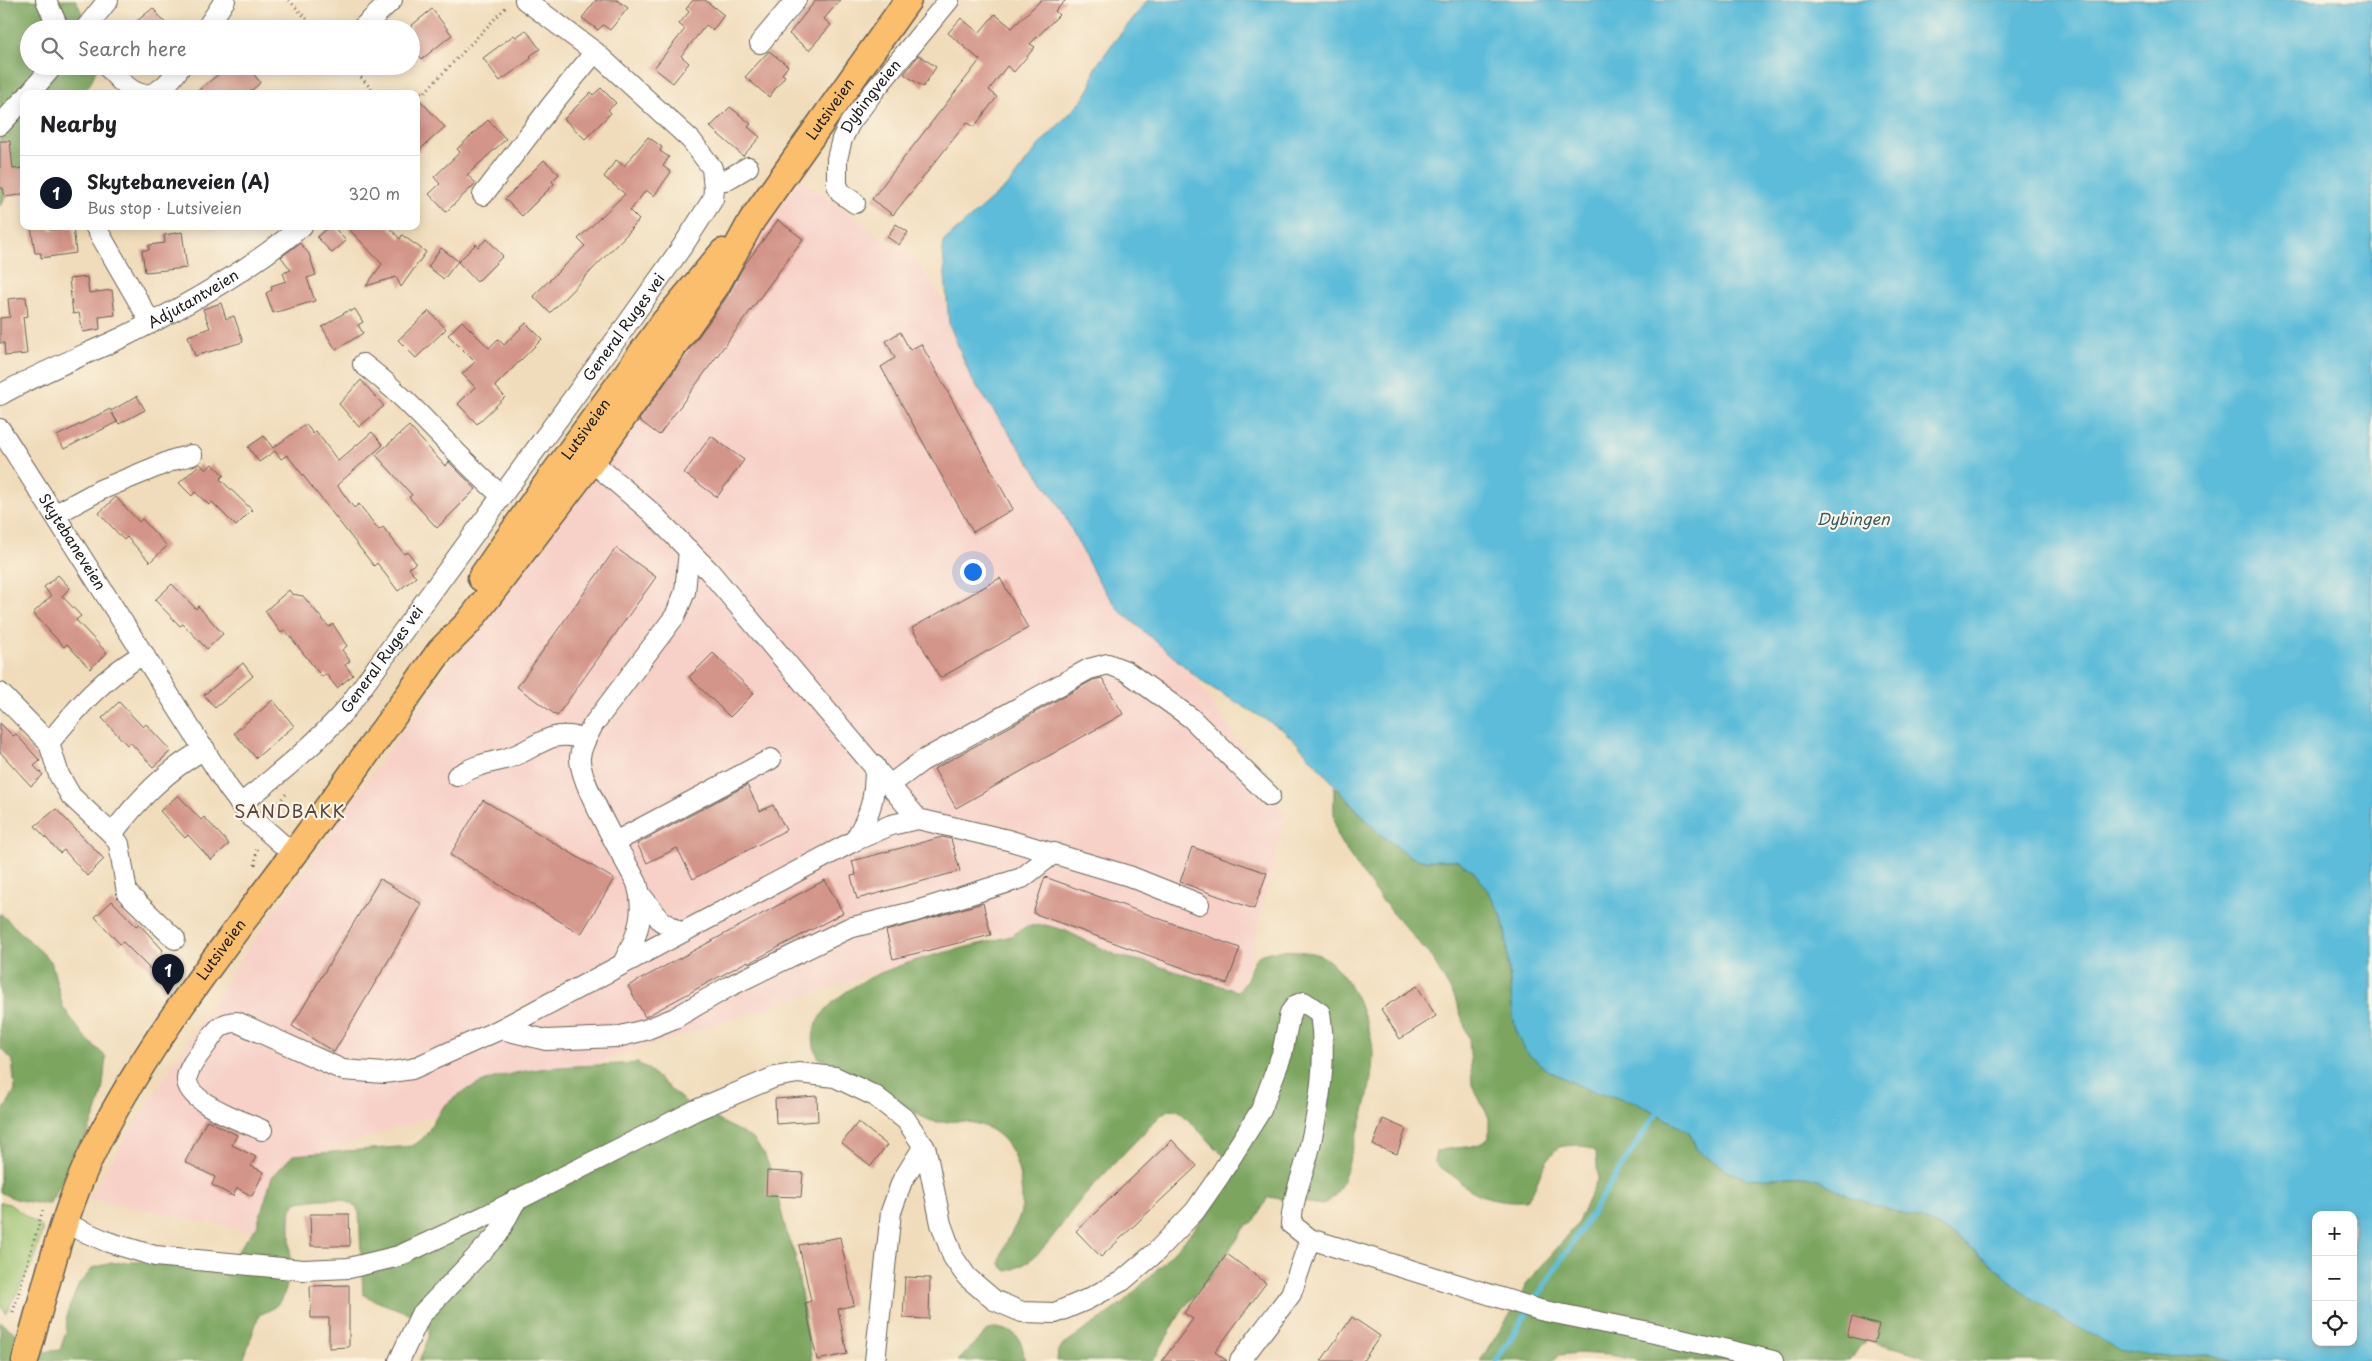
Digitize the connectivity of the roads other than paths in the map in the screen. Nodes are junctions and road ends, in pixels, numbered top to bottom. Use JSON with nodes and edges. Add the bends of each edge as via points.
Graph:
{"nodes":[{"id":1,"x":46,"y":0,"type":"edge"},
{"id":2,"x":108,"y":0,"type":"edge"},
{"id":3,"x":225,"y":0,"type":"edge"},
{"id":4,"x":392,"y":0,"type":"edge"},
{"id":5,"x":525,"y":0,"type":"edge"},
{"id":6,"x":796,"y":0,"type":"edge"},
{"id":7,"x":908,"y":0,"type":"edge"},
{"id":8,"x":950,"y":0,"type":"edge"},
{"id":9,"x":56,"y":20,"type":"edge"},
{"id":10,"x":92,"y":20,"type":"edge"},
{"id":11,"x":212,"y":20,"type":"edge"},
{"id":12,"x":371,"y":20,"type":"edge"},
{"id":13,"x":760,"y":43,"type":"dead end"},
{"id":14,"x":595,"y":52,"type":"junction"},
{"id":15,"x":46,"y":75,"type":"edge"},
{"id":16,"x":114,"y":75,"type":"edge"},
{"id":17,"x":175,"y":75,"type":"edge"},
{"id":18,"x":33,"y":90,"type":"edge"},
{"id":19,"x":128,"y":90,"type":"edge"},
{"id":20,"x":161,"y":90,"type":"edge"},
{"id":21,"x":20,"y":105,"type":"edge"},
{"id":22,"x":0,"y":125,"type":"edge"},
{"id":23,"x":748,"y":166,"type":"dead end"},
{"id":24,"x":714,"y":179,"type":"junction"},
{"id":25,"x":483,"y":195,"type":"dead end"},
{"id":26,"x":855,"y":203,"type":"dead end"},
{"id":27,"x":97,"y":230,"type":"edge"},
{"id":28,"x":297,"y":230,"type":"edge"},
{"id":29,"x":151,"y":323,"type":"junction"},
{"id":30,"x":363,"y":364,"type":"dead end"},
{"id":31,"x":0,"y":395,"type":"edge"},
{"id":32,"x":0,"y":429,"type":"edge"},
{"id":33,"x":582,"y":454,"type":"junction"},
{"id":34,"x":192,"y":455,"type":"dead end"},
{"id":35,"x":501,"y":495,"type":"junction"},
{"id":36,"x":56,"y":514,"type":"junction"},
{"id":37,"x":689,"y":550,"type":"junction"},
{"id":38,"x":144,"y":654,"type":"junction"},
{"id":39,"x":0,"y":693,"type":"edge"},
{"id":40,"x":585,"y":740,"type":"junction"},
{"id":41,"x":49,"y":743,"type":"junction"},
{"id":42,"x":205,"y":749,"type":"junction"},
{"id":43,"x":771,"y":759,"type":"dead end"},
{"id":44,"x":875,"y":766,"type":"junction"},
{"id":45,"x":457,"y":776,"type":"dead end"},
{"id":46,"x":891,"y":784,"type":"junction"},
{"id":47,"x":1270,"y":796,"type":"dead end"},
{"id":48,"x":239,"y":803,"type":"junction"},
{"id":49,"x":918,"y":819,"type":"junction"},
{"id":50,"x":112,"y":834,"type":"junction"},
{"id":51,"x":854,"y":841,"type":"junction"},
{"id":52,"x":616,"y":842,"type":"junction"},
{"id":53,"x":1054,"y":853,"type":"junction"},
{"id":54,"x":293,"y":854,"type":"junction"},
{"id":55,"x":640,"y":894,"type":"junction"},
{"id":56,"x":1199,"y":904,"type":"dead end"},
{"id":57,"x":679,"y":932,"type":"junction"},
{"id":58,"x":175,"y":939,"type":"dead end"},
{"id":59,"x":624,"y":961,"type":"junction"},
{"id":60,"x":501,"y":1029,"type":"junction"},
{"id":61,"x":262,"y":1130,"type":"dead end"},
{"id":62,"x":924,"y":1146,"type":"junction"},
{"id":63,"x":516,"y":1200,"type":"junction"},
{"id":64,"x":64,"y":1223,"type":"junction"},
{"id":65,"x":1310,"y":1240,"type":"junction"},
{"id":66,"x":25,"y":1361,"type":"edge"},
{"id":67,"x":399,"y":1361,"type":"edge"},
{"id":68,"x":875,"y":1361,"type":"edge"},
{"id":69,"x":1240,"y":1361,"type":"edge"},
{"id":70,"x":1773,"y":1361,"type":"edge"}],
"edges":[{"from":1,"to":9,"type":"street"},
{"from":2,"to":10,"type":"street"},
{"from":3,"to":11,"type":"street"},
{"from":4,"to":12,"type":"street"},
{"from":5,"to":14,"type":"street","name":"General Ruges vei"},
{"from":6,"to":13,"type":"street"},
{"from":7,"to":33,"type":"main road","name":"Lutsiveien","via":[[752,220],[665,321]]},
{"from":8,"to":26,"type":"street","name":"Dybingveien","via":[[850,123],[839,150],[837,185],[841,193]]},
{"from":14,"to":24,"type":"street","name":"General Ruges vei","via":[[691,140],[708,160]]},
{"from":14,"to":25,"type":"street"},
{"from":15,"to":18,"type":"street"},
{"from":16,"to":19,"type":"street"},
{"from":17,"to":20,"type":"street"},
{"from":21,"to":22,"type":"street"},
{"from":23,"to":24,"type":"street","via":[[726,180]]},
{"from":24,"to":35,"type":"street","name":"General Ruges vei","via":[[713,199],[707,211]]},
{"from":27,"to":29,"type":"street","name":"Adjutantveien"},
{"from":28,"to":29,"type":"street","name":"Adjutantveien","via":[[242,270]]},
{"from":29,"to":31,"type":"street"},
{"from":30,"to":35,"type":"street","via":[[392,385]]},
{"from":32,"to":36,"type":"street","name":"Skytebaneveien"},
{"from":33,"to":37,"type":"street","via":[[651,512]]},
{"from":33,"to":54,"type":"main road","name":"Lutsiveien","via":[[457,614],[440,650]]},
{"from":34,"to":36,"type":"street","via":[[100,490]]},
{"from":35,"to":48,"type":"street","name":"General Ruges vei","via":[[331,727],[294,762]]},
{"from":36,"to":38,"type":"street","name":"Skytebaneveien"},
{"from":37,"to":40,"type":"street","via":[[685,592],[675,616]]},
{"from":37,"to":44,"type":"street"},
{"from":38,"to":41,"type":"street","via":[[119,669],[91,694]]},
{"from":38,"to":42,"type":"street","name":"Skytebaneveien"},
{"from":39,"to":41,"type":"street"},
{"from":40,"to":45,"type":"street","via":[[568,734],[554,736],[506,759],[473,766]]},
{"from":40,"to":52,"type":"street","via":[[580,767]]},
{"from":41,"to":50,"type":"street","via":[[59,775],[71,796]]},
{"from":42,"to":48,"type":"street","name":"Skytebaneveien"},
{"from":42,"to":50,"type":"street","via":[[176,766],[154,786]]},
{"from":43,"to":52,"type":"street"},
{"from":44,"to":46,"type":"street"},
{"from":44,"to":51,"type":"street","via":[[875,794],[870,812]]},
{"from":46,"to":47,"type":"street","via":[[922,760],[1089,669],[1108,664],[1126,671],[1192,718]]},
{"from":46,"to":49,"type":"street"},
{"from":48,"to":54,"type":"street","name":"Skytebaneveien"},
{"from":49,"to":51,"type":"street","via":[[891,825]]},
{"from":49,"to":53,"type":"street"},
{"from":50,"to":58,"type":"street","via":[[119,844],[127,892]]},
{"from":51,"to":57,"type":"street"},
{"from":52,"to":55,"type":"street"},
{"from":53,"to":56,"type":"street","via":[[1129,876]]},
{"from":53,"to":60,"type":"street","via":[[1022,878],[849,928],[728,987],[675,1018],[645,1030],[617,1037],[546,1040]]},
{"from":54,"to":64,"type":"main road","name":"Lutsiveien","via":[[208,966],[132,1080],[97,1144]]},
{"from":55,"to":57,"type":"street","via":[[661,921]]},
{"from":55,"to":59,"type":"street","via":[[640,926]]},
{"from":57,"to":59,"type":"street"},
{"from":59,"to":60,"type":"street"},
{"from":60,"to":61,"type":"street","via":[[412,1069],[384,1073],[343,1070],[238,1022],[227,1022],[217,1028],[191,1067],[188,1089],[198,1101]]},
{"from":62,"to":63,"type":"street","via":[[906,1120],[874,1096],[835,1077],[798,1073],[775,1077],[696,1110]]},
{"from":62,"to":65,"type":"street","via":[[941,1224],[954,1257],[967,1277],[994,1300],[1022,1312],[1055,1313],[1122,1281],[1155,1253],[1195,1210],[1260,1110],[1282,1054],[1290,1014],[1296,1005],[1304,1002],[1320,1013],[1324,1037],[1323,1072],[1316,1113],[1310,1147],[1293,1201],[1291,1224]]},
{"from":62,"to":68,"type":"street","via":[[902,1181],[891,1212]]},
{"from":63,"to":64,"type":"street","via":[[400,1256],[349,1268],[303,1270],[155,1256],[108,1242]]},
{"from":63,"to":67,"type":"street","via":[[498,1234],[420,1316]]},
{"from":64,"to":66,"type":"main road","name":"Lutsiveien"},
{"from":65,"to":69,"type":"street","via":[[1291,1294]]},
{"from":65,"to":70,"type":"street","via":[[1540,1310]]}]}
